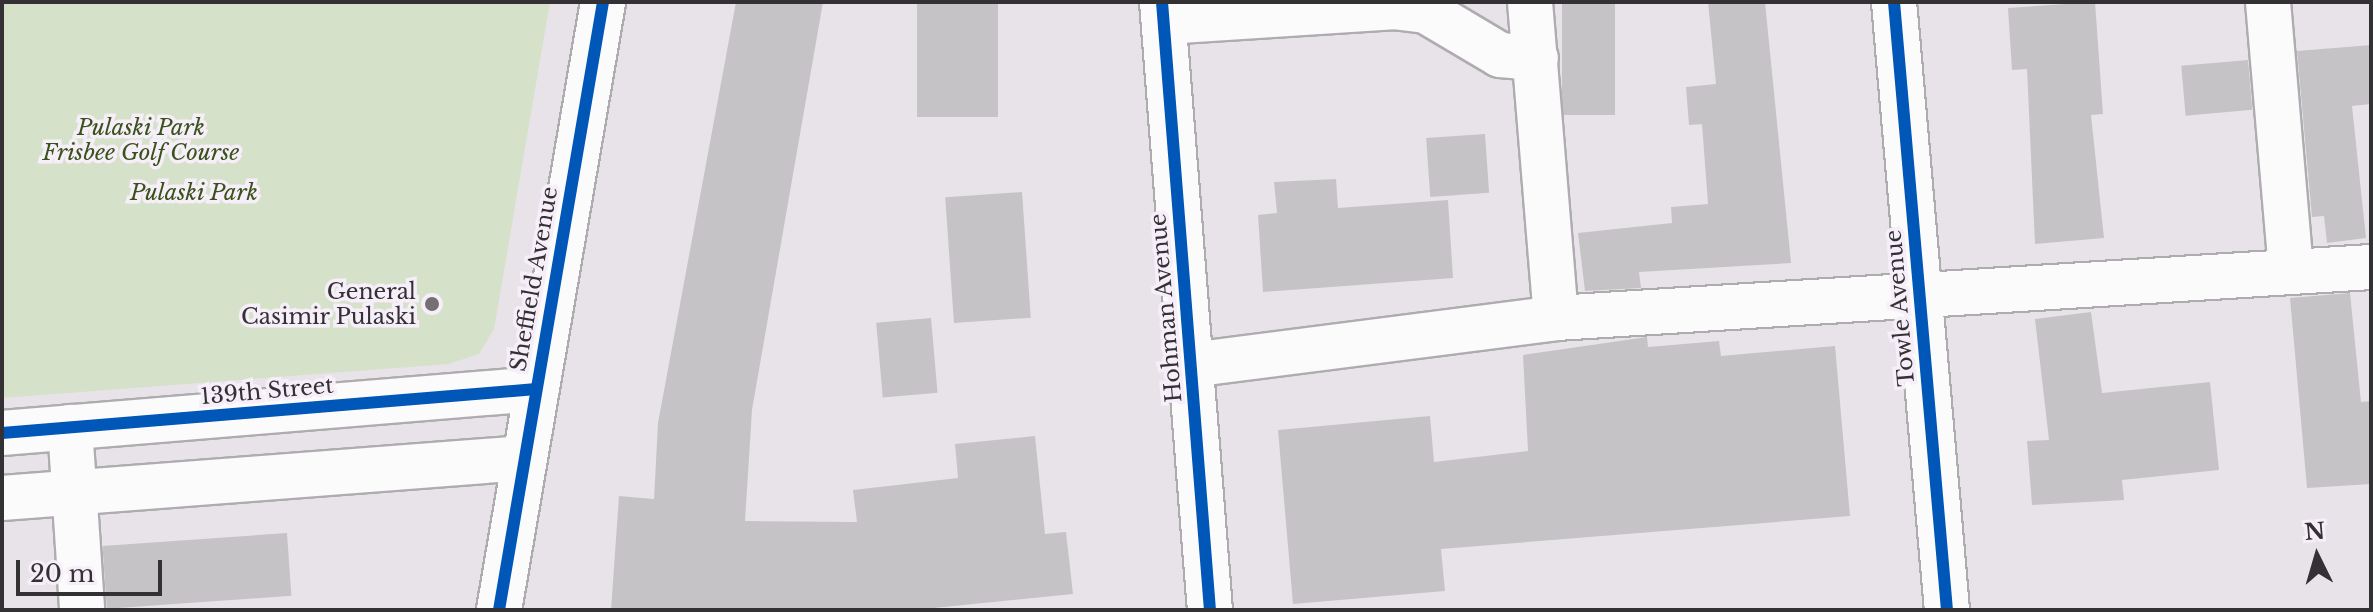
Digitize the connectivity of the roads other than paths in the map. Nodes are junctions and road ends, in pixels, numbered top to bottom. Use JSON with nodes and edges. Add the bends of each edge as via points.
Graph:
{"nodes":[{"id":1,"x":603,"y":2,"type":"edge"},
{"id":2,"x":1530,"y":2,"type":"edge"},
{"id":3,"x":1894,"y":2,"type":"edge"},
{"id":4,"x":2268,"y":2,"type":"edge"},
{"id":5,"x":1163,"y":12,"type":"edge"},
{"id":6,"x":1536,"y":58,"type":"junction"},
{"id":7,"x":2371,"y":267,"type":"edge"},
{"id":8,"x":2291,"y":270,"type":"junction"},
{"id":9,"x":1919,"y":299,"type":"junction"},
{"id":10,"x":1556,"y":318,"type":"junction"},
{"id":11,"x":1191,"y":365,"type":"junction"},
{"id":12,"x":536,"y":389,"type":"junction"},
{"id":13,"x":70,"y":427,"type":"junction"},
{"id":14,"x":2,"y":433,"type":"edge"},
{"id":15,"x":524,"y":458,"type":"junction"},
{"id":16,"x":75,"y":492,"type":"junction"},
{"id":17,"x":2,"y":498,"type":"edge"},
{"id":18,"x":82,"y":610,"type":"edge"},
{"id":19,"x":499,"y":610,"type":"edge"},
{"id":20,"x":1210,"y":610,"type":"edge"},
{"id":21,"x":1947,"y":610,"type":"edge"}],
"edges":[{"from":1,"to":12,"type":"street","name":"Sheffield Avenue"},
{"from":2,"to":6,"type":"street"},
{"from":3,"to":9,"type":"street","name":"Towle Avenue"},
{"from":4,"to":8,"type":"street"},
{"from":5,"to":6,"type":"street","via":[[1393,7],[1426,11],[1500,55]]},
{"from":5,"to":11,"type":"street","name":"Hohman Avenue"},
{"from":6,"to":10,"type":"street"},
{"from":7,"to":8,"type":"street"},
{"from":8,"to":9,"type":"street"},
{"from":9,"to":10,"type":"street"},
{"from":9,"to":21,"type":"street","name":"Towle Avenue"},
{"from":10,"to":11,"type":"street"},
{"from":11,"to":20,"type":"street","name":"Hohman Avenue"},
{"from":12,"to":13,"type":"street","name":"139th Street"},
{"from":12,"to":15,"type":"street","name":"Sheffield Avenue"},
{"from":13,"to":14,"type":"street","name":"139th Street"},
{"from":13,"to":16,"type":"street"},
{"from":15,"to":16,"type":"street"},
{"from":15,"to":19,"type":"street","name":"Sheffield Avenue"},
{"from":16,"to":17,"type":"street"},
{"from":16,"to":18,"type":"street"}]}
